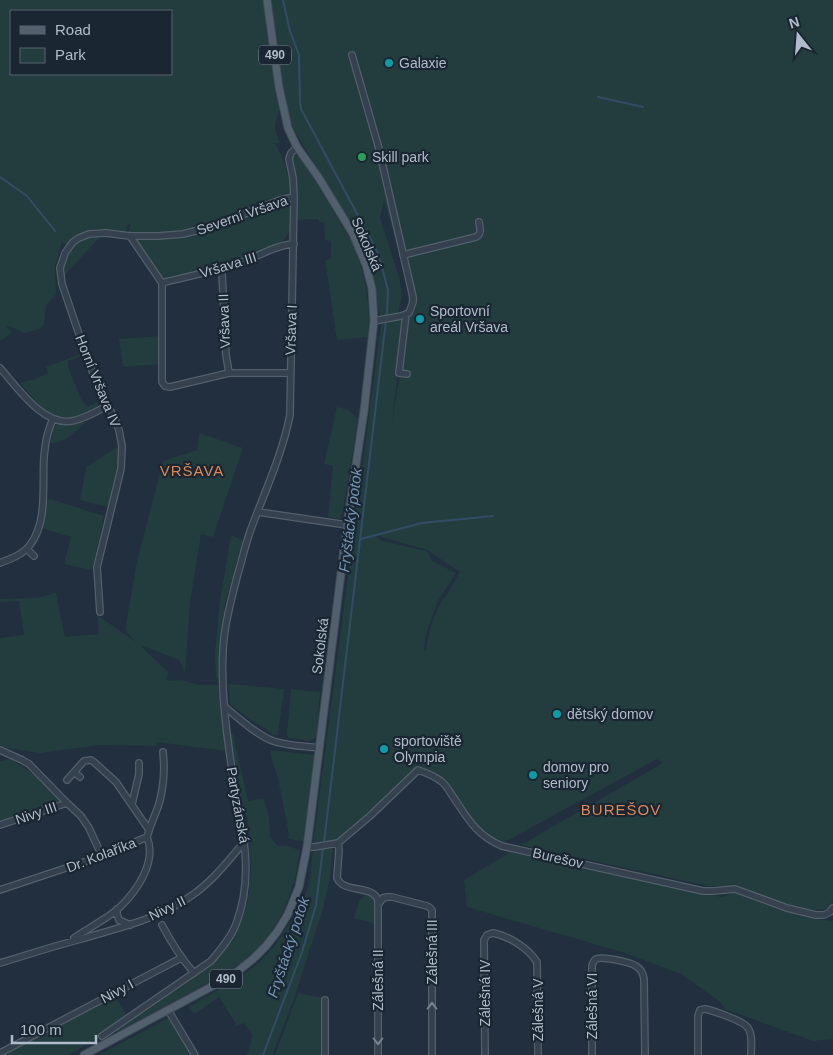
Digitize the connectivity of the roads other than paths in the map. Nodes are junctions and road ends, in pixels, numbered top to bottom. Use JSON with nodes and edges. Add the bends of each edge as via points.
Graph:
{"nodes":[{"id":1,"x":267,"y":0,"type":"edge"},
{"id":2,"x":352,"y":56,"type":"dead end"},
{"id":3,"x":297,"y":147,"type":"junction"},
{"id":4,"x":294,"y":197,"type":"junction"},
{"id":5,"x":479,"y":222,"type":"dead end"},
{"id":6,"x":130,"y":236,"type":"junction"},
{"id":7,"x":294,"y":244,"type":"junction"},
{"id":8,"x":403,"y":255,"type":"junction"},
{"id":9,"x":221,"y":269,"type":"junction"},
{"id":10,"x":162,"y":283,"type":"junction"},
{"id":11,"x":406,"y":314,"type":"junction"},
{"id":12,"x":374,"y":322,"type":"junction"},
{"id":13,"x":0,"y":368,"type":"edge"},
{"id":14,"x":229,"y":373,"type":"junction"},
{"id":15,"x":290,"y":373,"type":"junction"},
{"id":16,"x":407,"y":374,"type":"dead end"},
{"id":17,"x":6,"y":375,"type":"junction"},
{"id":18,"x":0,"y":381,"type":"edge"},
{"id":19,"x":107,"y":406,"type":"junction"},
{"id":20,"x":53,"y":419,"type":"junction"},
{"id":21,"x":258,"y":512,"type":"junction"},
{"id":22,"x":347,"y":525,"type":"junction"},
{"id":23,"x":27,"y":549,"type":"junction"},
{"id":24,"x":34,"y":556,"type":"dead end"},
{"id":25,"x":0,"y":562,"type":"edge"},
{"id":26,"x":100,"y":612,"type":"dead end"},
{"id":27,"x":225,"y":707,"type":"junction"},
{"id":28,"x":319,"y":748,"type":"junction"},
{"id":29,"x":0,"y":750,"type":"edge"},
{"id":30,"x":163,"y":752,"type":"dead end"},
{"id":31,"x":139,"y":763,"type":"dead end"},
{"id":32,"x":74,"y":772,"type":"junction"},
{"id":33,"x":80,"y":777,"type":"dead end"},
{"id":34,"x":67,"y":780,"type":"dead end"},
{"id":35,"x":67,"y":803,"type":"junction"},
{"id":36,"x":132,"y":804,"type":"junction"},
{"id":37,"x":0,"y":825,"type":"edge"},
{"id":38,"x":148,"y":833,"type":"junction"},
{"id":39,"x":245,"y":841,"type":"junction"},
{"id":40,"x":335,"y":844,"type":"junction"},
{"id":41,"x":310,"y":847,"type":"junction"},
{"id":42,"x":102,"y":856,"type":"junction"},
{"id":43,"x":0,"y":890,"type":"edge"},
{"id":44,"x":378,"y":905,"type":"junction"},
{"id":45,"x":833,"y":908,"type":"edge"},
{"id":46,"x":117,"y":909,"type":"junction"},
{"id":47,"x":162,"y":924,"type":"dead end"},
{"id":48,"x":130,"y":925,"type":"junction"},
{"id":49,"x":490,"y":933,"type":"joint"},
{"id":50,"x":68,"y":942,"type":"junction"},
{"id":51,"x":181,"y":958,"type":"junction"},
{"id":52,"x":0,"y":963,"type":"edge"},
{"id":53,"x":194,"y":973,"type":"junction"},
{"id":54,"x":325,"y":1000,"type":"dead end"},
{"id":55,"x":168,"y":1010,"type":"junction"},
{"id":56,"x":102,"y":1036,"type":"dead end"},
{"id":57,"x":0,"y":1052,"type":"edge"},
{"id":58,"x":84,"y":1055,"type":"edge"},
{"id":59,"x":195,"y":1055,"type":"edge"},
{"id":60,"x":325,"y":1055,"type":"edge"},
{"id":61,"x":378,"y":1055,"type":"edge"},
{"id":62,"x":432,"y":1055,"type":"edge"},
{"id":63,"x":485,"y":1055,"type":"edge"},
{"id":64,"x":538,"y":1055,"type":"edge"},
{"id":65,"x":592,"y":1055,"type":"edge"},
{"id":66,"x":645,"y":1055,"type":"edge"},
{"id":67,"x":698,"y":1055,"type":"edge"},
{"id":68,"x":751,"y":1055,"type":"edge"}],
"edges":[{"from":1,"to":3,"type":"main road","number":"490","via":[[284,116]]},
{"from":2,"to":8,"type":"street","via":[[378,145]]},
{"from":3,"to":4,"type":"street","name":"Vršava I","via":[[288,159]]},
{"from":3,"to":12,"type":"main road","name":"Sokolská","number":"490","via":[[353,234],[372,290]]},
{"from":4,"to":6,"type":"street","name":"Severní Vršava","via":[[197,231]]},
{"from":4,"to":7,"type":"street","name":"Vršava I"},
{"from":5,"to":8,"type":"street","via":[[479,236]]},
{"from":6,"to":10,"type":"street"},
{"from":6,"to":19,"type":"street","name":"Horní Vršava IV","via":[[98,232],[80,238],[65,253],[60,268],[62,284],[82,343]]},
{"from":7,"to":9,"type":"street","name":"Vršava III"},
{"from":7,"to":15,"type":"street","name":"Vršava I"},
{"from":8,"to":11,"type":"street","via":[[413,297]]},
{"from":9,"to":10,"type":"street","name":"Vršava III"},
{"from":9,"to":14,"type":"street","name":"Vršava II"},
{"from":10,"to":14,"type":"street","via":[[162,382],[170,387]]},
{"from":11,"to":12,"type":"street"},
{"from":11,"to":16,"type":"street","via":[[399,373]]},
{"from":12,"to":22,"type":"main road","name":"Sokolská","number":"490"},
{"from":13,"to":17,"type":"street"},
{"from":14,"to":15,"type":"street"},
{"from":15,"to":21,"type":"street","name":"Vršava I","via":[[290,415],[278,460]]},
{"from":17,"to":18,"type":"street"},
{"from":17,"to":20,"type":"street","via":[[36,408]]},
{"from":19,"to":20,"type":"street","via":[[73,421]]},
{"from":19,"to":26,"type":"street","name":"Horní Vršava IV","via":[[119,430],[122,460],[96,567]]},
{"from":20,"to":23,"type":"street","via":[[46,437],[41,519]]},
{"from":21,"to":22,"type":"street"},
{"from":21,"to":27,"type":"street","name":"Partyzánská","via":[[245,548],[228,616],[222,667]]},
{"from":22,"to":28,"type":"main road","name":"Sokolská","number":"490"},
{"from":23,"to":24,"type":"street"},
{"from":23,"to":25,"type":"street"},
{"from":27,"to":28,"type":"street","via":[[270,740]]},
{"from":27,"to":39,"type":"street","name":"Partyzánská"},
{"from":28,"to":41,"type":"main road","name":"Sokolská","number":"490"},
{"from":29,"to":35,"type":"street","via":[[29,764]]},
{"from":30,"to":38,"type":"street","name":"Dr. Kolaříka","via":[[163,787]]},
{"from":31,"to":36,"type":"street"},
{"from":32,"to":33,"type":"street"},
{"from":32,"to":34,"type":"street"},
{"from":32,"to":36,"type":"street","via":[[84,761],[91,760],[116,782]]},
{"from":35,"to":37,"type":"street","name":"Nivy III"},
{"from":35,"to":42,"type":"street","name":"Nivy III","via":[[89,828]]},
{"from":36,"to":38,"type":"street"},
{"from":38,"to":42,"type":"street","name":"Dr. Kolaříka"},
{"from":38,"to":46,"type":"street","name":"Nivy II","via":[[150,850],[145,871]]},
{"from":39,"to":48,"type":"street","name":"Nivy II","via":[[221,870],[190,897]]},
{"from":39,"to":53,"type":"street","name":"Partyzánská","via":[[247,870],[236,924],[223,947]]},
{"from":40,"to":41,"type":"street"},
{"from":40,"to":44,"type":"street","via":[[339,850],[338,882],[372,893]]},
{"from":40,"to":45,"type":"street","name":"Burešov","via":[[418,770],[444,783],[480,833],[502,846],[704,891],[735,889],[816,915],[824,915]]},
{"from":41,"to":55,"type":"main road","name":"Sokolská","number":"490","via":[[297,896],[266,946],[238,971]]},
{"from":42,"to":43,"type":"street","name":"Dr. Kolaříka"},
{"from":44,"to":61,"type":"street","name":"Zálešná II","one_way":true},
{"from":62,"to":44,"type":"street","name":"Zálešná III","one_way":true,"via":[[432,910],[390,897],[383,898]]},
{"from":46,"to":48,"type":"street","via":[[119,920]]},
{"from":46,"to":50,"type":"street","name":"Nivy II"},
{"from":47,"to":51,"type":"street"},
{"from":48,"to":50,"type":"street","name":"Nivy II"},
{"from":49,"to":63,"type":"street","name":"Zálešná IV","via":[[484,940]]},
{"from":49,"to":64,"type":"street","name":"Zálešná V","via":[[515,942],[537,960]]},
{"from":50,"to":52,"type":"street","name":"Nivy II"},
{"from":51,"to":53,"type":"street"},
{"from":51,"to":57,"type":"street","name":"Nivy I"},
{"from":53,"to":56,"type":"street","name":"Partyzánská"},
{"from":54,"to":60,"type":"street"},
{"from":55,"to":58,"type":"main road","name":"Sokolská","number":"490"},
{"from":55,"to":59,"type":"street"},
{"from":65,"to":66,"type":"street","name":"Zálešná VI","via":[[592,966],[594,961],[602,958],[633,964],[642,972]]},
{"from":67,"to":68,"type":"street","via":[[698,1016],[705,1009],[747,1026],[751,1034]]}]}
